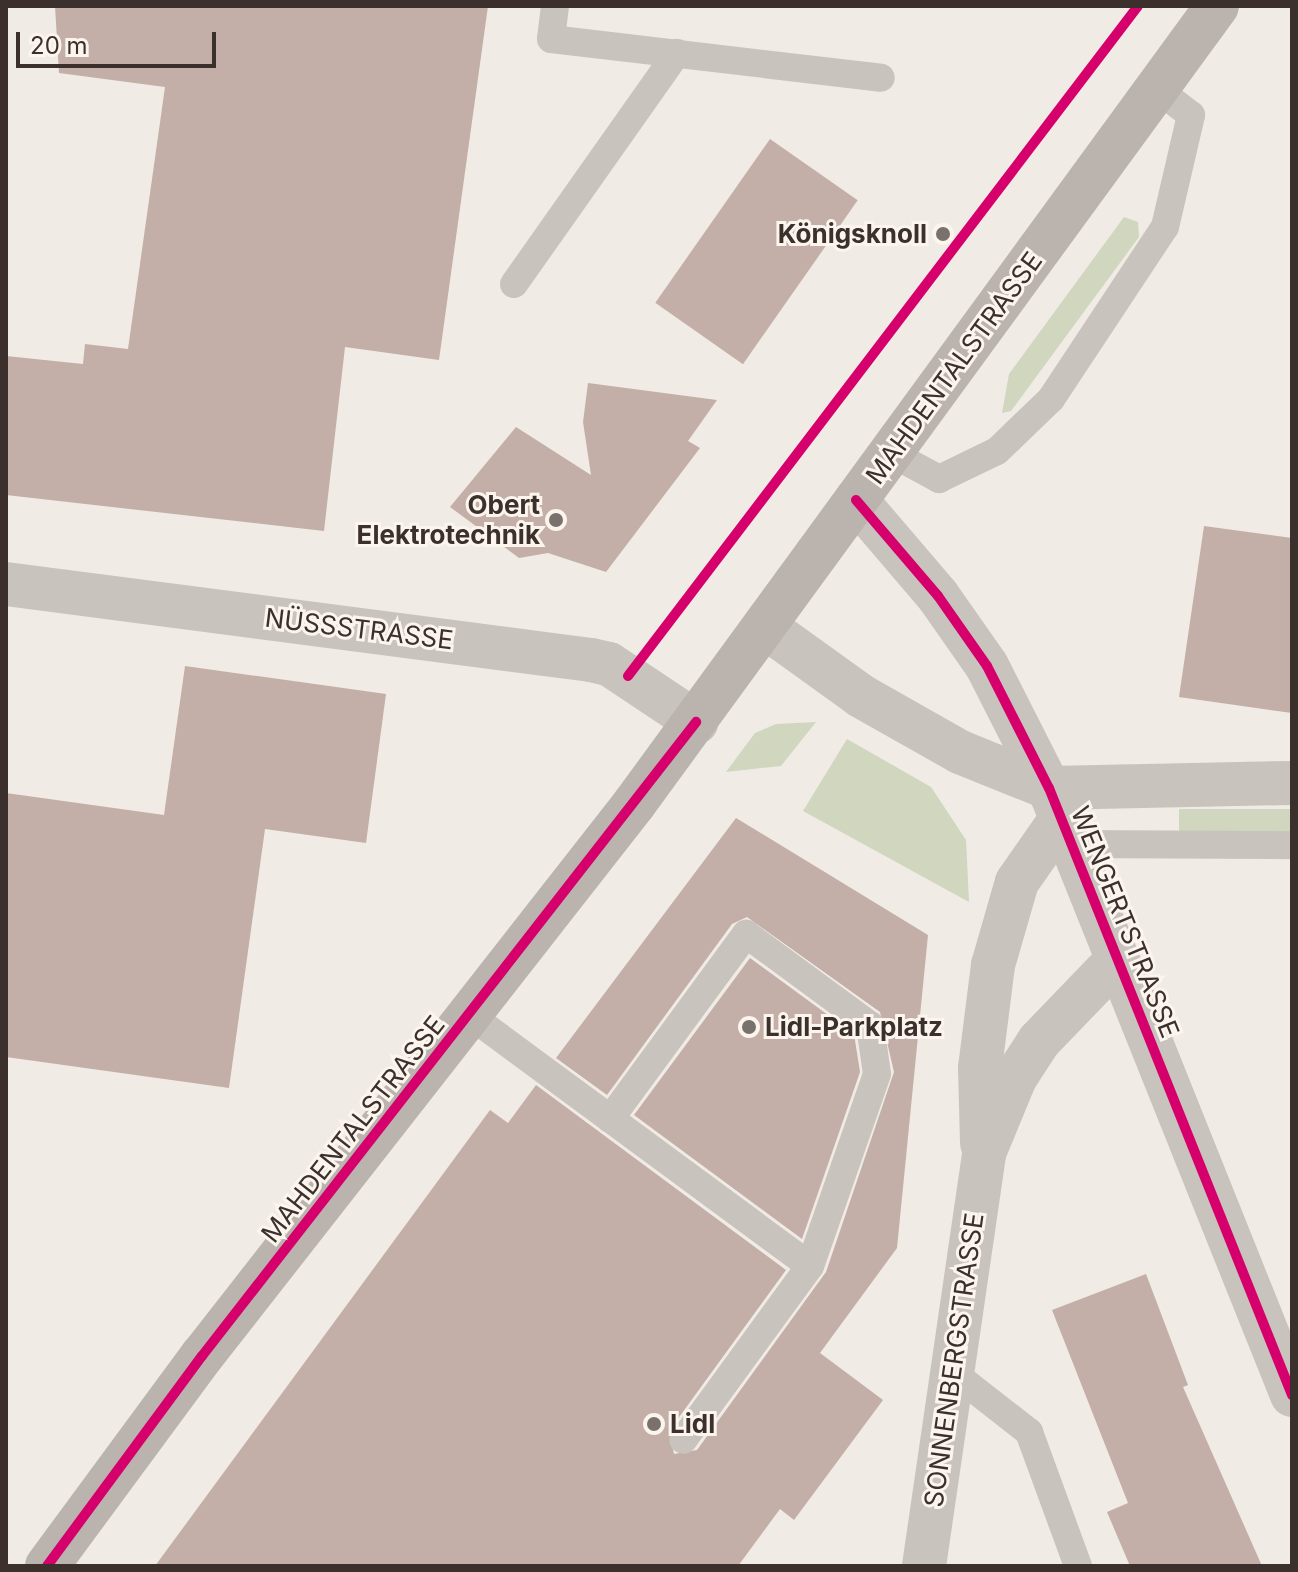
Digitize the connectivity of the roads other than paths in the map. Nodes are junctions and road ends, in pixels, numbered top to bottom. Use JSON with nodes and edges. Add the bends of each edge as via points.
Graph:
{"nodes":[{"id":1,"x":555,"y":6,"type":"edge"},
{"id":2,"x":1217,"y":6,"type":"edge"},
{"id":3,"x":677,"y":53,"type":"junction"},
{"id":4,"x":881,"y":78,"type":"dead end"},
{"id":5,"x":1156,"y":88,"type":"junction"},
{"id":6,"x":514,"y":284,"type":"dead end"},
{"id":7,"x":891,"y":453,"type":"junction"},
{"id":8,"x":856,"y":500,"type":"junction"},
{"id":9,"x":6,"y":584,"type":"edge"},
{"id":10,"x":764,"y":626,"type":"junction"},
{"id":11,"x":696,"y":722,"type":"junction"},
{"id":12,"x":1292,"y":783,"type":"edge"},
{"id":13,"x":1060,"y":817,"type":"junction"},
{"id":14,"x":1292,"y":845,"type":"edge"},
{"id":15,"x":1114,"y":963,"type":"junction"},
{"id":16,"x":471,"y":1016,"type":"junction"},
{"id":17,"x":610,"y":1119,"type":"junction"},
{"id":18,"x":984,"y":1153,"type":"junction"},
{"id":19,"x":810,"y":1266,"type":"junction"},
{"id":20,"x":956,"y":1375,"type":"junction"},
{"id":21,"x":1292,"y":1395,"type":"edge"},
{"id":22,"x":683,"y":1440,"type":"dead end"},
{"id":23,"x":47,"y":1566,"type":"edge"},
{"id":24,"x":924,"y":1566,"type":"edge"},
{"id":25,"x":1078,"y":1566,"type":"edge"}],
"edges":[{"from":1,"to":3,"type":"lane","via":[[551,39]]},
{"from":2,"to":5,"type":"main road","name":"MAHDENTALSTRASSE"},
{"from":3,"to":4,"type":"lane"},
{"from":3,"to":6,"type":"lane"},
{"from":5,"to":7,"type":"main road","name":"MAHDENTALSTRASSE"},
{"from":5,"to":7,"type":"lane","via":[[1191,115],[1165,227],[1051,399],[997,451],[939,479]]},
{"from":7,"to":8,"type":"main road","name":"MAHDENTALSTRASSE"},
{"from":8,"to":10,"type":"main road","name":"MAHDENTALSTRASSE"},
{"from":8,"to":13,"type":"street","name":"WENGERTSTRASSE","via":[[938,596],[987,666]]},
{"from":9,"to":11,"type":"street","name":"NÜSSSTRASSE","via":[[591,660],[609,664]]},
{"from":10,"to":11,"type":"main road","name":"MAHDENTALSTRASSE"},
{"from":10,"to":13,"type":"street","name":"WENGERTSTRASSE"},
{"from":11,"to":16,"type":"main road","name":"MAHDENTALSTRASSE"},
{"from":12,"to":13,"type":"street"},
{"from":13,"to":14,"type":"lane"},
{"from":13,"to":15,"type":"street","name":"WENGERTSTRASSE"},
{"from":13,"to":18,"type":"street","name":"SONNENBERGSTRASSE","via":[[1017,882],[993,965],[977,1114]]},
{"from":15,"to":18,"type":"street","name":"SONNENBERGSTRASSE","via":[[1039,1041],[1015,1078]]},
{"from":15,"to":21,"type":"street","name":"WENGERTSTRASSE"},
{"from":16,"to":17,"type":"lane"},
{"from":16,"to":23,"type":"main road","name":"MAHDENTALSTRASSE","via":[[202,1356]]},
{"from":17,"to":19,"type":"lane"},
{"from":17,"to":19,"type":"lane","via":[[746,934],[870,1025],[877,1074]]},
{"from":18,"to":20,"type":"street","name":"SONNENBERGSTRASSE"},
{"from":19,"to":22,"type":"lane"},
{"from":20,"to":24,"type":"street","name":"SONNENBERGSTRASSE"},
{"from":20,"to":25,"type":"lane","via":[[1029,1432]]}]}
